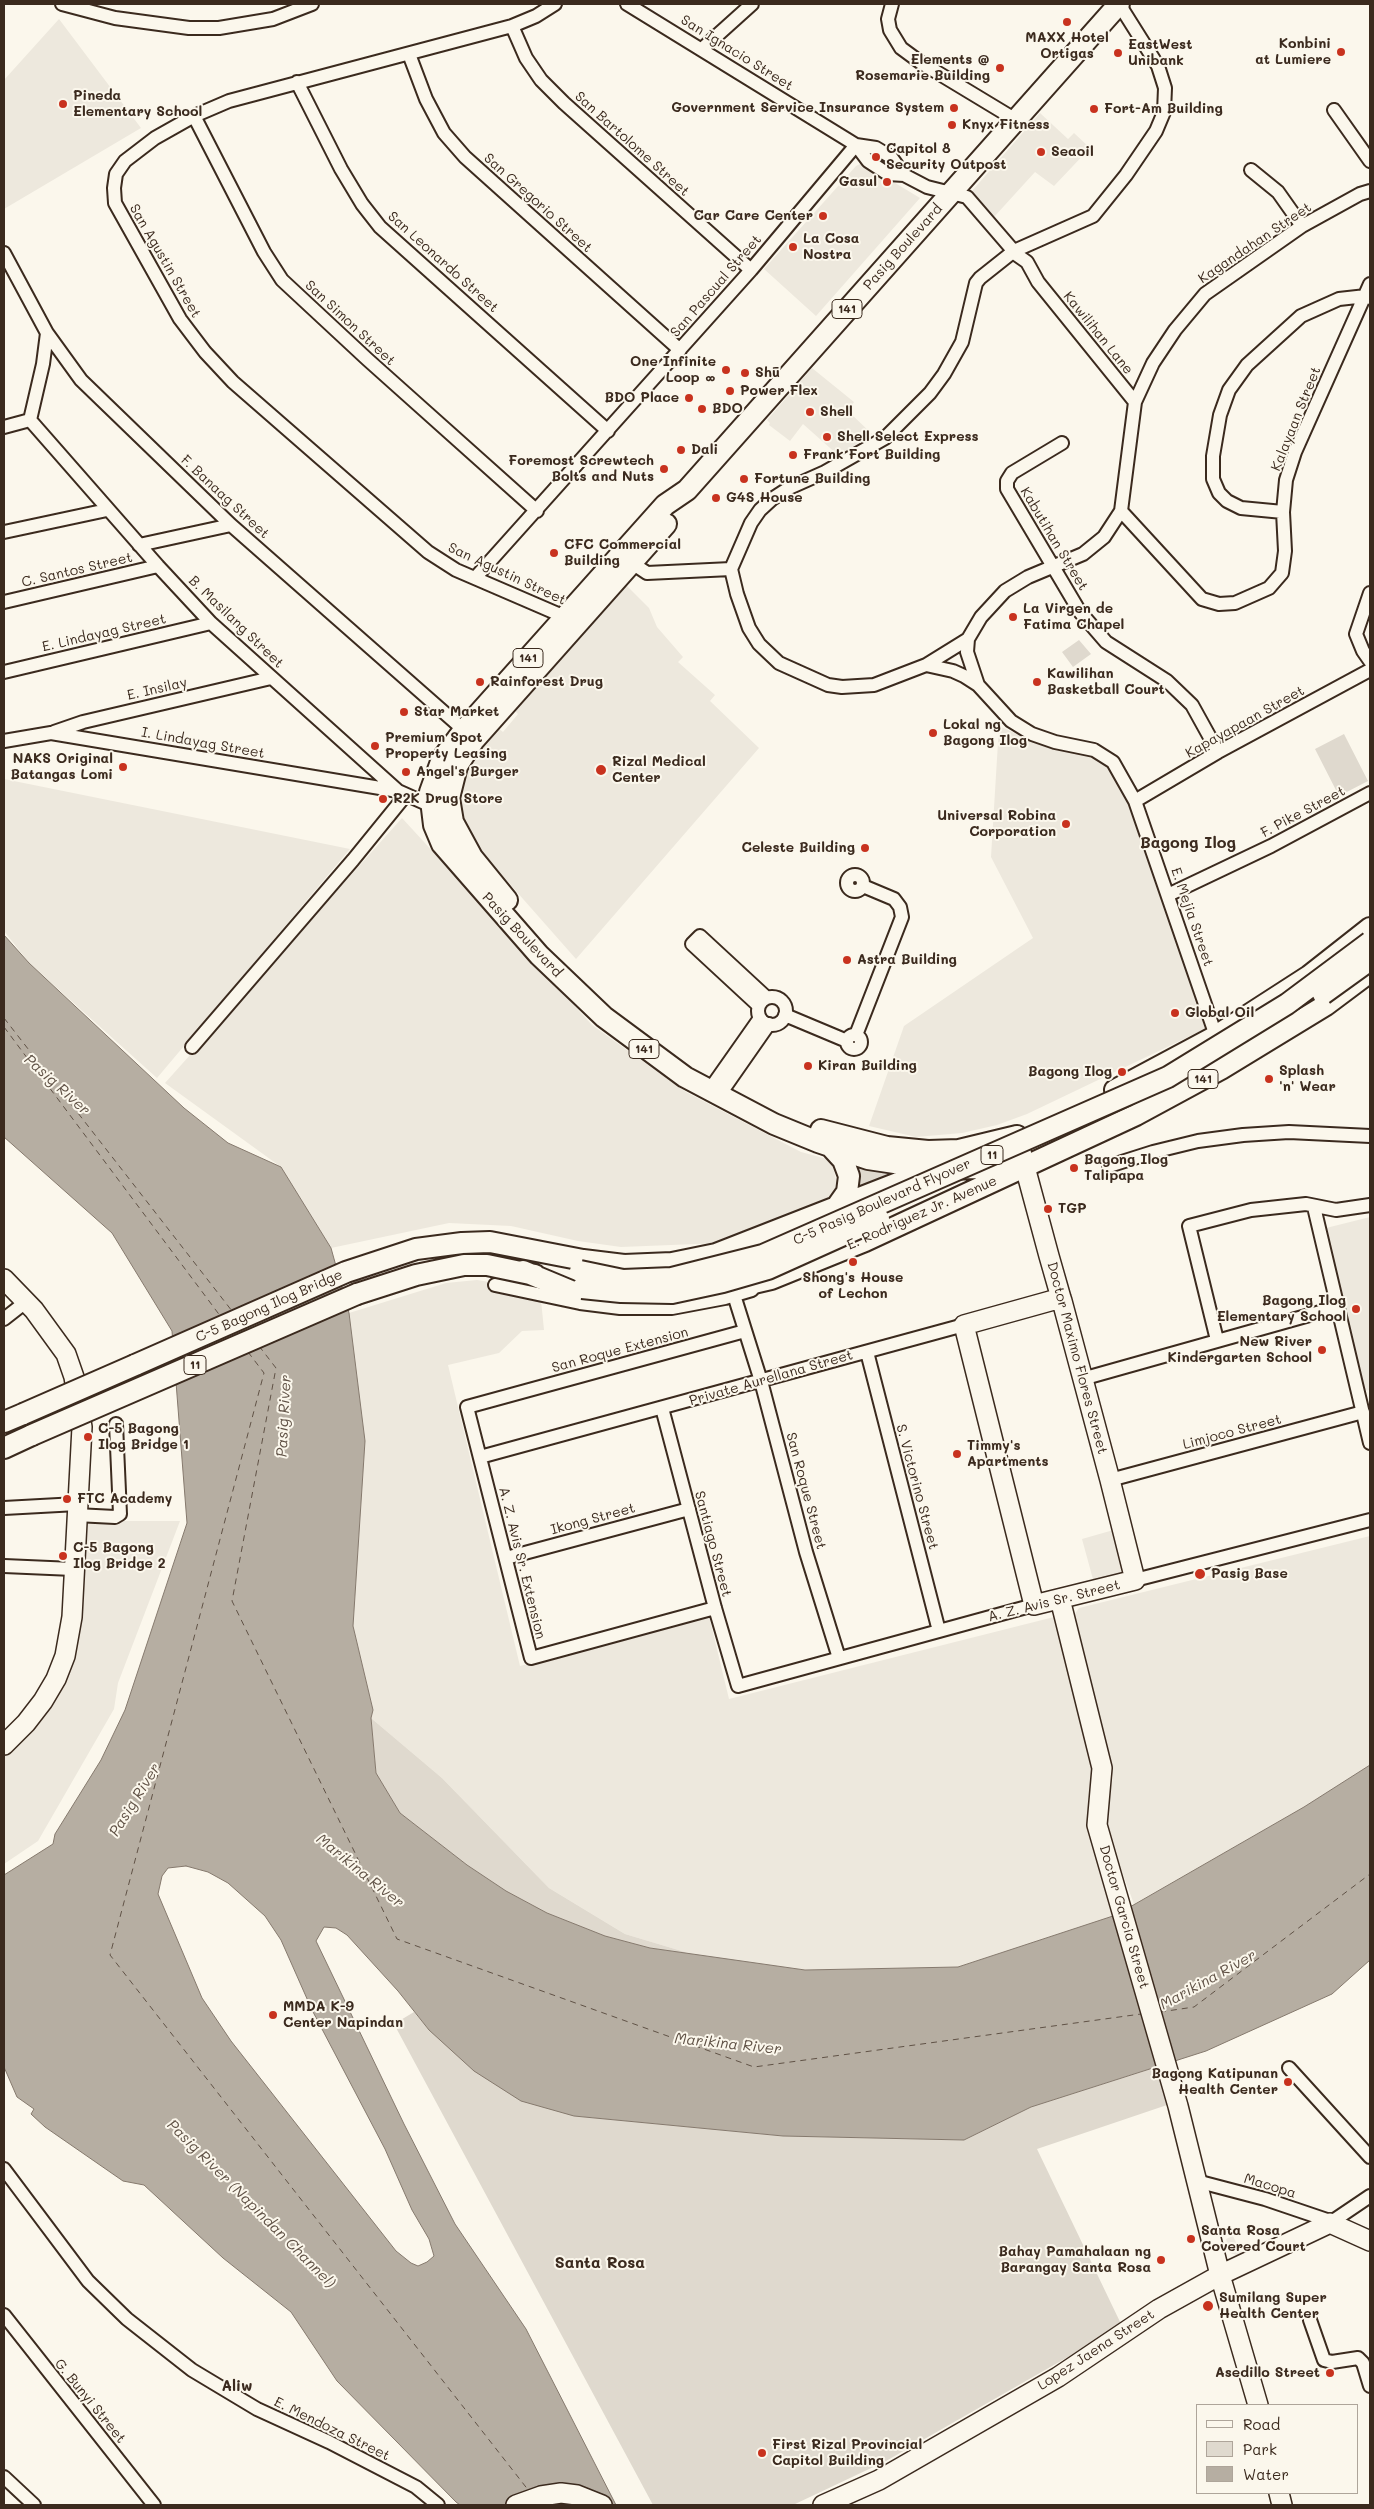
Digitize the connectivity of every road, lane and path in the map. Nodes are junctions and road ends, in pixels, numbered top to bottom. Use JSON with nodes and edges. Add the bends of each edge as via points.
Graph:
{"nodes":[{"id":1,"x":62,"y":4,"type":"edge"},
{"id":2,"x":312,"y":4,"type":"edge"},
{"id":3,"x":555,"y":4,"type":"edge"},
{"id":4,"x":627,"y":4,"type":"edge"},
{"id":5,"x":752,"y":4,"type":"edge"},
{"id":6,"x":892,"y":4,"type":"edge"},
{"id":7,"x":1119,"y":4,"type":"edge"},
{"id":8,"x":512,"y":26,"type":"junction"},
{"id":9,"x":702,"y":49,"type":"junction"},
{"id":10,"x":409,"y":54,"type":"junction"},
{"id":11,"x":297,"y":82,"type":"junction"},
{"id":12,"x":1334,"y":110,"type":"dead end"},
{"id":13,"x":194,"y":116,"type":"junction"},
{"id":14,"x":1016,"y":120,"type":"junction"},
{"id":15,"x":856,"y":145,"type":"junction"},
{"id":16,"x":1370,"y":160,"type":"edge"},
{"id":17,"x":1251,"y":170,"type":"dead end"},
{"id":18,"x":1370,"y":191,"type":"edge"},
{"id":19,"x":952,"y":192,"type":"junction"},
{"id":20,"x":1302,"y":226,"type":"junction"},
{"id":21,"x":4,"y":253,"type":"edge"},
{"id":22,"x":1015,"y":253,"type":"junction"},
{"id":23,"x":751,"y":270,"type":"junction"},
{"id":24,"x":1369,"y":293,"type":"edge"},
{"id":25,"x":47,"y":333,"type":"junction"},
{"id":26,"x":680,"y":350,"type":"junction"},
{"id":27,"x":1135,"y":402,"type":"junction"},
{"id":28,"x":30,"y":420,"type":"junction"},
{"id":29,"x":4,"y":427,"type":"edge"},
{"id":30,"x":608,"y":431,"type":"junction"},
{"id":31,"x":1062,"y":443,"type":"dead end"},
{"id":32,"x":686,"y":490,"type":"junction"},
{"id":33,"x":107,"y":510,"type":"junction"},
{"id":34,"x":537,"y":511,"type":"junction"},
{"id":35,"x":1120,"y":511,"type":"junction"},
{"id":36,"x":1283,"y":512,"type":"junction"},
{"id":37,"x":231,"y":525,"type":"junction"},
{"id":38,"x":4,"y":532,"type":"edge"},
{"id":39,"x":139,"y":545,"type":"junction"},
{"id":40,"x":632,"y":563,"type":"junction"},
{"id":41,"x":158,"y":566,"type":"junction"},
{"id":42,"x":1052,"y":567,"type":"junction"},
{"id":43,"x":731,"y":569,"type":"junction"},
{"id":44,"x":475,"y":578,"type":"junction"},
{"id":45,"x":1370,"y":593,"type":"edge"},
{"id":46,"x":4,"y":602,"type":"edge"},
{"id":47,"x":566,"y":617,"type":"junction"},
{"id":48,"x":211,"y":623,"type":"junction"},
{"id":49,"x":968,"y":640,"type":"junction"},
{"id":50,"x":1370,"y":661,"type":"edge"},
{"id":51,"x":926,"y":665,"type":"junction"},
{"id":52,"x":1370,"y":670,"type":"edge"},
{"id":53,"x":4,"y":672,"type":"edge"},
{"id":54,"x":271,"y":678,"type":"junction"},
{"id":55,"x":978,"y":685,"type":"junction"},
{"id":56,"x":464,"y":730,"type":"junction"},
{"id":57,"x":51,"y":733,"type":"junction"},
{"id":58,"x":4,"y":741,"type":"edge"},
{"id":59,"x":1218,"y":752,"type":"junction"},
{"id":60,"x":1370,"y":793,"type":"edge"},
{"id":61,"x":401,"y":794,"type":"junction"},
{"id":62,"x":1135,"y":801,"type":"junction"},
{"id":63,"x":430,"y":806,"type":"junction"},
{"id":64,"x":450,"y":810,"type":"junction"},
{"id":65,"x":863,"y":886,"type":"dead end"},
{"id":66,"x":1168,"y":895,"type":"junction"},
{"id":67,"x":1370,"y":928,"type":"edge"},
{"id":68,"x":1370,"y":942,"type":"edge"},
{"id":69,"x":1370,"y":960,"type":"edge"},
{"id":70,"x":1370,"y":972,"type":"edge"},
{"id":71,"x":1309,"y":976,"type":"junction"},
{"id":72,"x":1326,"y":1005,"type":"junction"},
{"id":73,"x":764,"y":1011,"type":"junction"},
{"id":74,"x":785,"y":1015,"type":"junction"},
{"id":75,"x":1216,"y":1036,"type":"junction"},
{"id":76,"x":192,"y":1047,"type":"dead end"},
{"id":77,"x":720,"y":1084,"type":"junction"},
{"id":78,"x":1017,"y":1136,"type":"junction"},
{"id":79,"x":1370,"y":1136,"type":"edge"},
{"id":80,"x":831,"y":1147,"type":"junction"},
{"id":81,"x":1109,"y":1166,"type":"dead end"},
{"id":82,"x":1024,"y":1167,"type":"junction"},
{"id":83,"x":935,"y":1169,"type":"junction"},
{"id":84,"x":1370,"y":1205,"type":"edge"},
{"id":85,"x":1314,"y":1206,"type":"junction"},
{"id":86,"x":827,"y":1212,"type":"junction"},
{"id":87,"x":865,"y":1241,"type":"junction"},
{"id":88,"x":526,"y":1249,"type":"junction"},
{"id":89,"x":524,"y":1271,"type":"junction"},
{"id":90,"x":4,"y":1279,"type":"edge"},
{"id":91,"x":495,"y":1285,"type":"dead end"},
{"id":92,"x":734,"y":1295,"type":"junction"},
{"id":93,"x":1061,"y":1298,"type":"junction"},
{"id":94,"x":27,"y":1301,"type":"junction"},
{"id":95,"x":1338,"y":1307,"type":"junction"},
{"id":96,"x":4,"y":1319,"type":"edge"},
{"id":97,"x":964,"y":1325,"type":"junction"},
{"id":98,"x":745,"y":1331,"type":"junction"},
{"id":99,"x":1217,"y":1340,"type":"junction"},
{"id":100,"x":867,"y":1352,"type":"junction"},
{"id":101,"x":1082,"y":1379,"type":"junction"},
{"id":102,"x":761,"y":1381,"type":"junction"},
{"id":103,"x":467,"y":1407,"type":"joint"},
{"id":104,"x":662,"y":1408,"type":"junction"},
{"id":105,"x":1363,"y":1412,"type":"junction"},
{"id":106,"x":4,"y":1422,"type":"edge"},
{"id":107,"x":116,"y":1424,"type":"dead end"},
{"id":108,"x":1370,"y":1443,"type":"edge"},
{"id":109,"x":4,"y":1448,"type":"edge"},
{"id":110,"x":480,"y":1457,"type":"junction"},
{"id":111,"x":1110,"y":1480,"type":"junction"},
{"id":112,"x":4,"y":1508,"type":"edge"},
{"id":113,"x":77,"y":1509,"type":"junction"},
{"id":114,"x":689,"y":1509,"type":"junction"},
{"id":115,"x":1370,"y":1520,"type":"edge"},
{"id":116,"x":506,"y":1558,"type":"junction"},
{"id":117,"x":4,"y":1566,"type":"edge"},
{"id":118,"x":73,"y":1569,"type":"junction"},
{"id":119,"x":1135,"y":1580,"type":"junction"},
{"id":120,"x":1060,"y":1599,"type":"junction"},
{"id":121,"x":1034,"y":1605,"type":"junction"},
{"id":122,"x":715,"y":1608,"type":"junction"},
{"id":123,"x":939,"y":1631,"type":"junction"},
{"id":124,"x":839,"y":1658,"type":"junction"},
{"id":125,"x":738,"y":1686,"type":"joint"},
{"id":126,"x":4,"y":1745,"type":"edge"},
{"id":127,"x":1289,"y":2068,"type":"dead end"},
{"id":128,"x":1370,"y":2157,"type":"edge"},
{"id":129,"x":4,"y":2169,"type":"edge"},
{"id":130,"x":1204,"y":2183,"type":"dead end"},
{"id":131,"x":1370,"y":2196,"type":"edge"},
{"id":132,"x":1328,"y":2221,"type":"junction"},
{"id":133,"x":1370,"y":2241,"type":"edge"},
{"id":134,"x":1246,"y":2263,"type":"junction"},
{"id":135,"x":1220,"y":2275,"type":"junction"},
{"id":136,"x":1227,"y":2300,"type":"junction"},
{"id":137,"x":4,"y":2315,"type":"edge"},
{"id":138,"x":1310,"y":2320,"type":"dead end"},
{"id":139,"x":1370,"y":2386,"type":"edge"},
{"id":140,"x":1258,"y":2404,"type":"edge"},
{"id":141,"x":4,"y":2477,"type":"edge"},
{"id":142,"x":34,"y":2505,"type":"edge"},
{"id":143,"x":154,"y":2505,"type":"edge"},
{"id":144,"x":438,"y":2505,"type":"edge"},
{"id":145,"x":516,"y":2505,"type":"edge"},
{"id":146,"x":602,"y":2505,"type":"edge"},
{"id":147,"x":823,"y":2505,"type":"edge"}],
"edges":[{"from":1,"to":2,"type":"street","via":[[115,18],[189,28],[219,28],[273,19]]},
{"from":3,"to":8,"type":"street","name":"San Agustin Street"},
{"from":4,"to":9,"type":"street","name":"San Ignacio Street"},
{"from":5,"to":9,"type":"street"},
{"from":6,"to":14,"type":"street","via":[[888,19],[890,30],[901,48]]},
{"from":7,"to":14,"type":"main road","name":"Pasig Boulevard","number":"141"},
{"from":7,"to":22,"type":"street","via":[[1158,66],[1165,88],[1164,112],[1141,153],[1093,216]]},
{"from":8,"to":10,"type":"street","name":"San Agustin Street"},
{"from":8,"to":23,"type":"street","name":"San Bartolome Street","via":[[526,58],[546,86]]},
{"from":9,"to":15,"type":"street","name":"San Ignacio Street"},
{"from":10,"to":11,"type":"street","name":"San Agustin Street"},
{"from":10,"to":26,"type":"street","name":"San Gregorio Street","via":[[439,125],[465,157]]},
{"from":11,"to":13,"type":"street","name":"San Agustin Street"},
{"from":11,"to":30,"type":"street","name":"San Leonardo Street","via":[[340,169],[380,227]]},
{"from":12,"to":16,"type":"street"},
{"from":13,"to":34,"type":"street","name":"San Simon Street","via":[[264,252],[282,280]]},
{"from":13,"to":44,"type":"street","name":"San Agustin Street","via":[[155,138],[125,161],[116,174],[114,188],[115,203],[180,319],[204,352],[233,382],[410,538],[456,570]]},
{"from":14,"to":19,"type":"main road","name":"Pasig Boulevard","number":"141"},
{"from":15,"to":19,"type":"street","name":"San Ignacio Street","via":[[876,148],[891,157],[904,175],[927,186]]},
{"from":15,"to":23,"type":"street","name":"San Pascual Street"},
{"from":17,"to":20,"type":"street","via":[[1278,192]]},
{"from":18,"to":20,"type":"street","name":"Kagandahan Street"},
{"from":19,"to":22,"type":"street","name":"Kawilihan Lane","via":[[967,197]]},
{"from":19,"to":32,"type":"main road","name":"Pasig Boulevard","number":"141"},
{"from":20,"to":27,"type":"street","name":"Kagandahan Street","via":[[1205,294],[1174,330],[1153,363]]},
{"from":21,"to":25,"type":"street","name":"F. Banaag Street"},
{"from":22,"to":27,"type":"street","name":"Kawilihan Lane","via":[[1020,267],[1038,282]]},
{"from":22,"to":43,"type":"street","via":[[976,283],[962,342],[930,393],[885,438],[772,499],[751,523]]},
{"from":23,"to":26,"type":"street","name":"San Pascual Street"},
{"from":24,"to":36,"type":"street","name":"Kalayaan Street","via":[[1295,452],[1286,480]]},
{"from":24,"to":36,"type":"street","via":[[1340,299],[1301,316],[1247,365],[1229,390],[1220,415],[1213,456],[1213,479],[1218,493],[1241,508]]},
{"from":25,"to":28,"type":"street"},
{"from":25,"to":37,"type":"street","name":"F. Banaag Street","via":[[81,380]]},
{"from":26,"to":30,"type":"street","name":"San Pascual Street"},
{"from":27,"to":35,"type":"street","name":"Kagandahan Street"},
{"from":28,"to":29,"type":"street"},
{"from":28,"to":33,"type":"street","name":"B. Masilang Street"},
{"from":30,"to":34,"type":"street","name":"San Pascual Street"},
{"from":31,"to":42,"type":"street","name":"Kabutihan Street","via":[[1012,473],[1007,489]]},
{"from":32,"to":40,"type":"main road","name":"Pasig Boulevard","number":"141","via":[[675,513]]},
{"from":32,"to":47,"type":"main road","name":"Pasig Boulevard","number":"141","via":[[665,505]]},
{"from":33,"to":38,"type":"street"},
{"from":33,"to":39,"type":"street","name":"B. Masilang Street"},
{"from":34,"to":44,"type":"street","name":"San Pascual Street"},
{"from":35,"to":36,"type":"street","name":"Kalayaan Street","via":[[1202,599],[1219,604],[1253,597],[1282,573],[1285,551]]},
{"from":35,"to":42,"type":"street","name":"Kagandahan Street","via":[[1104,537],[1083,554]]},
{"from":37,"to":39,"type":"street"},
{"from":37,"to":56,"type":"street","name":"F. Banaag Street"},
{"from":39,"to":41,"type":"street","name":"B. Masilang Street"},
{"from":40,"to":43,"type":"street","via":[[646,573]]},
{"from":40,"to":64,"type":"main road","name":"Pasig Boulevard","number":"141","via":[[464,753],[452,780]]},
{"from":41,"to":46,"type":"street","name":"C. Santos Street"},
{"from":41,"to":48,"type":"street","name":"B. Masilang Street"},
{"from":42,"to":49,"type":"street","name":"Kagandahan Street","via":[[1005,591],[981,618]]},
{"from":42,"to":59,"type":"street","name":"Kabutihan Street","via":[[1080,612],[1106,642],[1167,682],[1192,705]]},
{"from":43,"to":51,"type":"street","name":"Kagandahan Street","via":[[736,594],[758,644],[779,663],[810,679],[842,687],[858,687],[874,685]]},
{"from":44,"to":47,"type":"street","name":"San Agustin Street"},
{"from":45,"to":50,"type":"street","via":[[1356,634]]},
{"from":47,"to":56,"type":"main road","name":"Pasig Boulevard","number":"141"},
{"from":48,"to":53,"type":"street","name":"E. Lindayag Street"},
{"from":48,"to":54,"type":"street","name":"B. Masilang Street"},
{"from":49,"to":51,"type":"street","name":"Kagandahan Street"},
{"from":49,"to":55,"type":"street","via":[[967,652]]},
{"from":51,"to":55,"type":"street","name":"E. Mejia Street","via":[[953,671]]},
{"from":52,"to":59,"type":"street","name":"Kapayapaan Street"},
{"from":54,"to":57,"type":"street","name":"E. Insilay","via":[[83,722]]},
{"from":54,"to":61,"type":"street","name":"B. Masilang Street"},
{"from":55,"to":62,"type":"street","name":"E. Mejia Street","via":[[1021,728],[1043,738],[1107,756],[1119,770]]},
{"from":56,"to":63,"type":"main road","name":"Pasig Boulevard","number":"141","via":[[442,759],[430,792]]},
{"from":57,"to":58,"type":"street","name":"I. Lindayag Street"},
{"from":57,"to":61,"type":"street","name":"I. Lindayag Street"},
{"from":59,"to":62,"type":"street","name":"Kapayapaan Street"},
{"from":60,"to":66,"type":"street","name":"F. Pike Street","via":[[1271,846]]},
{"from":61,"to":63,"type":"street","name":"B. Masilang Street"},
{"from":61,"to":76,"type":"street","via":[[353,860]]},
{"from":62,"to":66,"type":"street","name":"E. Mejia Street"},
{"from":63,"to":64,"type":"street","name":"B. Masilang Street"},
{"from":63,"to":80,"type":"main road","name":"Pasig Boulevard","number":"141","via":[[442,844],[459,866],[539,955],[604,1017],[664,1063],[707,1090],[766,1120]]},
{"from":64,"to":77,"type":"main road","name":"Pasig Boulevard","number":"141","via":[[461,840],[472,857],[568,969],[627,1022]]},
{"from":65,"to":74,"type":"street","via":[[894,899],[902,917],[851,1038]]},
{"from":66,"to":75,"type":"street","name":"E. Mejia Street"},
{"from":67,"to":71,"type":"main road","number":"141"},
{"from":68,"to":88,"type":"main road","name":"C-5 Pasig Boulevard Flyover","number":"11","bridge":true,"via":[[1287,1004],[1168,1077],[763,1255],[672,1278],[623,1280],[580,1271]]},
{"from":69,"to":89,"type":"main road","name":"C-5 Pasig Boulevard Flyover","number":"11","bridge":true,"via":[[1294,1014],[1174,1086],[768,1269],[672,1293],[582,1288]]},
{"from":70,"to":72,"type":"main road","name":"E. Rodriguez Jr. Avenue","number":"141"},
{"from":71,"to":72,"type":"main road"},
{"from":71,"to":75,"type":"main road","number":"141"},
{"from":72,"to":82,"type":"main road","name":"E. Rodriguez Jr. Avenue","number":"141","via":[[1221,1069]]},
{"from":73,"to":73,"type":"street","via":[[700,936],[692,944]]},
{"from":73,"to":74,"type":"street","via":[[779,1023]]},
{"from":73,"to":74,"type":"street","via":[[775,997],[786,1008]]},
{"from":73,"to":77,"type":"street"},
{"from":75,"to":78,"type":"main road","number":"141","via":[[1134,1082]]},
{"from":77,"to":78,"type":"main road","name":"Pasig Boulevard","number":"141","via":[[776,1113],[817,1129],[894,1148],[950,1150]]},
{"from":78,"to":82,"type":"street","name":"Doctor Maximo Flores Street"},
{"from":78,"to":83,"type":"main road","number":"141"},
{"from":79,"to":81,"type":"street","via":[[1289,1132],[1243,1135],[1198,1141]]},
{"from":80,"to":83,"type":"main road","name":"Pasig Boulevard","number":"141","via":[[868,1159]]},
{"from":80,"to":86,"type":"main road","via":[[843,1160],[849,1176],[847,1192]]},
{"from":82,"to":83,"type":"main road","name":"Pasig Boulevard","number":"141"},
{"from":82,"to":87,"type":"main road","name":"E. Rodriguez Jr. Avenue","number":"141"},
{"from":82,"to":93,"type":"street","name":"Doctor Maximo Flores Street"},
{"from":83,"to":86,"type":"main road","number":"141"},
{"from":84,"to":85,"type":"street","via":[[1336,1210]]},
{"from":85,"to":95,"type":"street"},
{"from":85,"to":99,"type":"street","via":[[1306,1204],[1251,1210],[1189,1226]]},
{"from":86,"to":88,"type":"main road","number":"141","via":[[716,1254],[672,1264],[624,1265]]},
{"from":87,"to":89,"type":"main road","name":"E. Rodriguez Jr. Avenue","number":"141","via":[[772,1278],[672,1301],[621,1301],[583,1296]]},
{"from":87,"to":92,"type":"street","name":"San Roque Extension","via":[[855,1251]]},
{"from":88,"to":106,"type":"main road","name":"C-5 Bagong Ilog Bridge","number":"11","bridge":true,"via":[[490,1242],[462,1243],[416,1249],[346,1272]]},
{"from":89,"to":109,"type":"main road","name":"C-5 Bagong Ilog Bridge","number":"11","bridge":true,"via":[[464,1264],[357,1294]]},
{"from":90,"to":94,"type":"street"},
{"from":91,"to":92,"type":"street","name":"San Roque Extension","via":[[620,1308],[672,1308]]},
{"from":92,"to":98,"type":"street"},
{"from":93,"to":97,"type":"street","name":"Private Aurellana Street"},
{"from":93,"to":101,"type":"street","name":"Doctor Maximo Flores Street"},
{"from":94,"to":96,"type":"street"},
{"from":94,"to":113,"type":"street","via":[[58,1342],[74,1377],[82,1427]]},
{"from":95,"to":99,"type":"street"},
{"from":95,"to":105,"type":"street"},
{"from":97,"to":100,"type":"street","name":"Private Aurellana Street"},
{"from":97,"to":121,"type":"street"},
{"from":98,"to":102,"type":"street","name":"San Roque Street"},
{"from":98,"to":103,"type":"street","name":"San Roque Extension"},
{"from":99,"to":101,"type":"street"},
{"from":100,"to":102,"type":"street","name":"Private Aurellana Street"},
{"from":100,"to":123,"type":"street","name":"S. Victorino Street"},
{"from":101,"to":111,"type":"street","name":"Doctor Maximo Flores Street"},
{"from":102,"to":104,"type":"street","name":"Private Aurellana Street"},
{"from":102,"to":124,"type":"street","name":"San Roque Street","via":[[806,1552]]},
{"from":103,"to":110,"type":"street","name":"A. Z. Avis Sr. Extension"},
{"from":104,"to":110,"type":"street","name":"Private Aurellana Street"},
{"from":104,"to":114,"type":"street","name":"Santiago Street"},
{"from":105,"to":108,"type":"street"},
{"from":105,"to":111,"type":"street","name":"Limjoco Street"},
{"from":107,"to":113,"type":"street","via":[[120,1514],[115,1517]]},
{"from":110,"to":116,"type":"street","name":"A. Z. Avis Sr. Extension"},
{"from":111,"to":119,"type":"street","name":"Doctor Maximo Flores Street"},
{"from":112,"to":113,"type":"street"},
{"from":113,"to":118,"type":"street"},
{"from":114,"to":116,"type":"street","name":"Ikong Street"},
{"from":114,"to":122,"type":"street","name":"Santiago Street"},
{"from":115,"to":119,"type":"street","name":"A. Z. Avis Sr. Street"},
{"from":116,"to":122,"type":"street","name":"A. Z. Avis Sr. Extension","via":[[530,1658]]},
{"from":117,"to":118,"type":"street"},
{"from":118,"to":126,"type":"street","via":[[72,1617],[62,1666],[52,1689],[36,1712]]},
{"from":119,"to":120,"type":"street","name":"A. Z. Avis Sr. Street"},
{"from":120,"to":121,"type":"street","name":"A. Z. Avis Sr. Street"},
{"from":120,"to":135,"type":"street","name":"Doctor Garcia Street","via":[[1102,1768],[1097,1825],[1178,2106]]},
{"from":121,"to":123,"type":"street","name":"A. Z. Avis Sr. Street"},
{"from":122,"to":125,"type":"street","name":"Santiago Street"},
{"from":123,"to":124,"type":"street","name":"A. Z. Avis Sr. Street"},
{"from":124,"to":125,"type":"street","name":"A. Z. Avis Sr. Street"},
{"from":127,"to":128,"type":"street"},
{"from":129,"to":144,"type":"street","name":"E. Mendoza Street","via":[[88,2281],[163,2348],[192,2370],[258,2409],[408,2483]]},
{"from":130,"to":132,"type":"street","name":"Macopa","via":[[1265,2199]]},
{"from":131,"to":132,"type":"street","name":"Lopez Jaena Street"},
{"from":132,"to":133,"type":"street"},
{"from":132,"to":134,"type":"street","name":"Lopez Jaena Street"},
{"from":134,"to":135,"type":"street","name":"Lopez Jaena Street"},
{"from":134,"to":136,"type":"street","via":[[1232,2281]]},
{"from":135,"to":136,"type":"street","name":"Doctor Garcia Street"},
{"from":135,"to":147,"type":"street","name":"Lopez Jaena Street","via":[[1159,2309],[1058,2376],[878,2480]]},
{"from":136,"to":140,"type":"street","name":"Doctor Garcia Street"},
{"from":137,"to":143,"type":"street","name":"G. Bunyi Street"},
{"from":138,"to":139,"type":"street","via":[[1324,2360],[1358,2358],[1363,2363]]},
{"from":141,"to":142,"type":"street"},
{"from":145,"to":146,"type":"street","via":[[561,2493],[577,2494]]}]}
